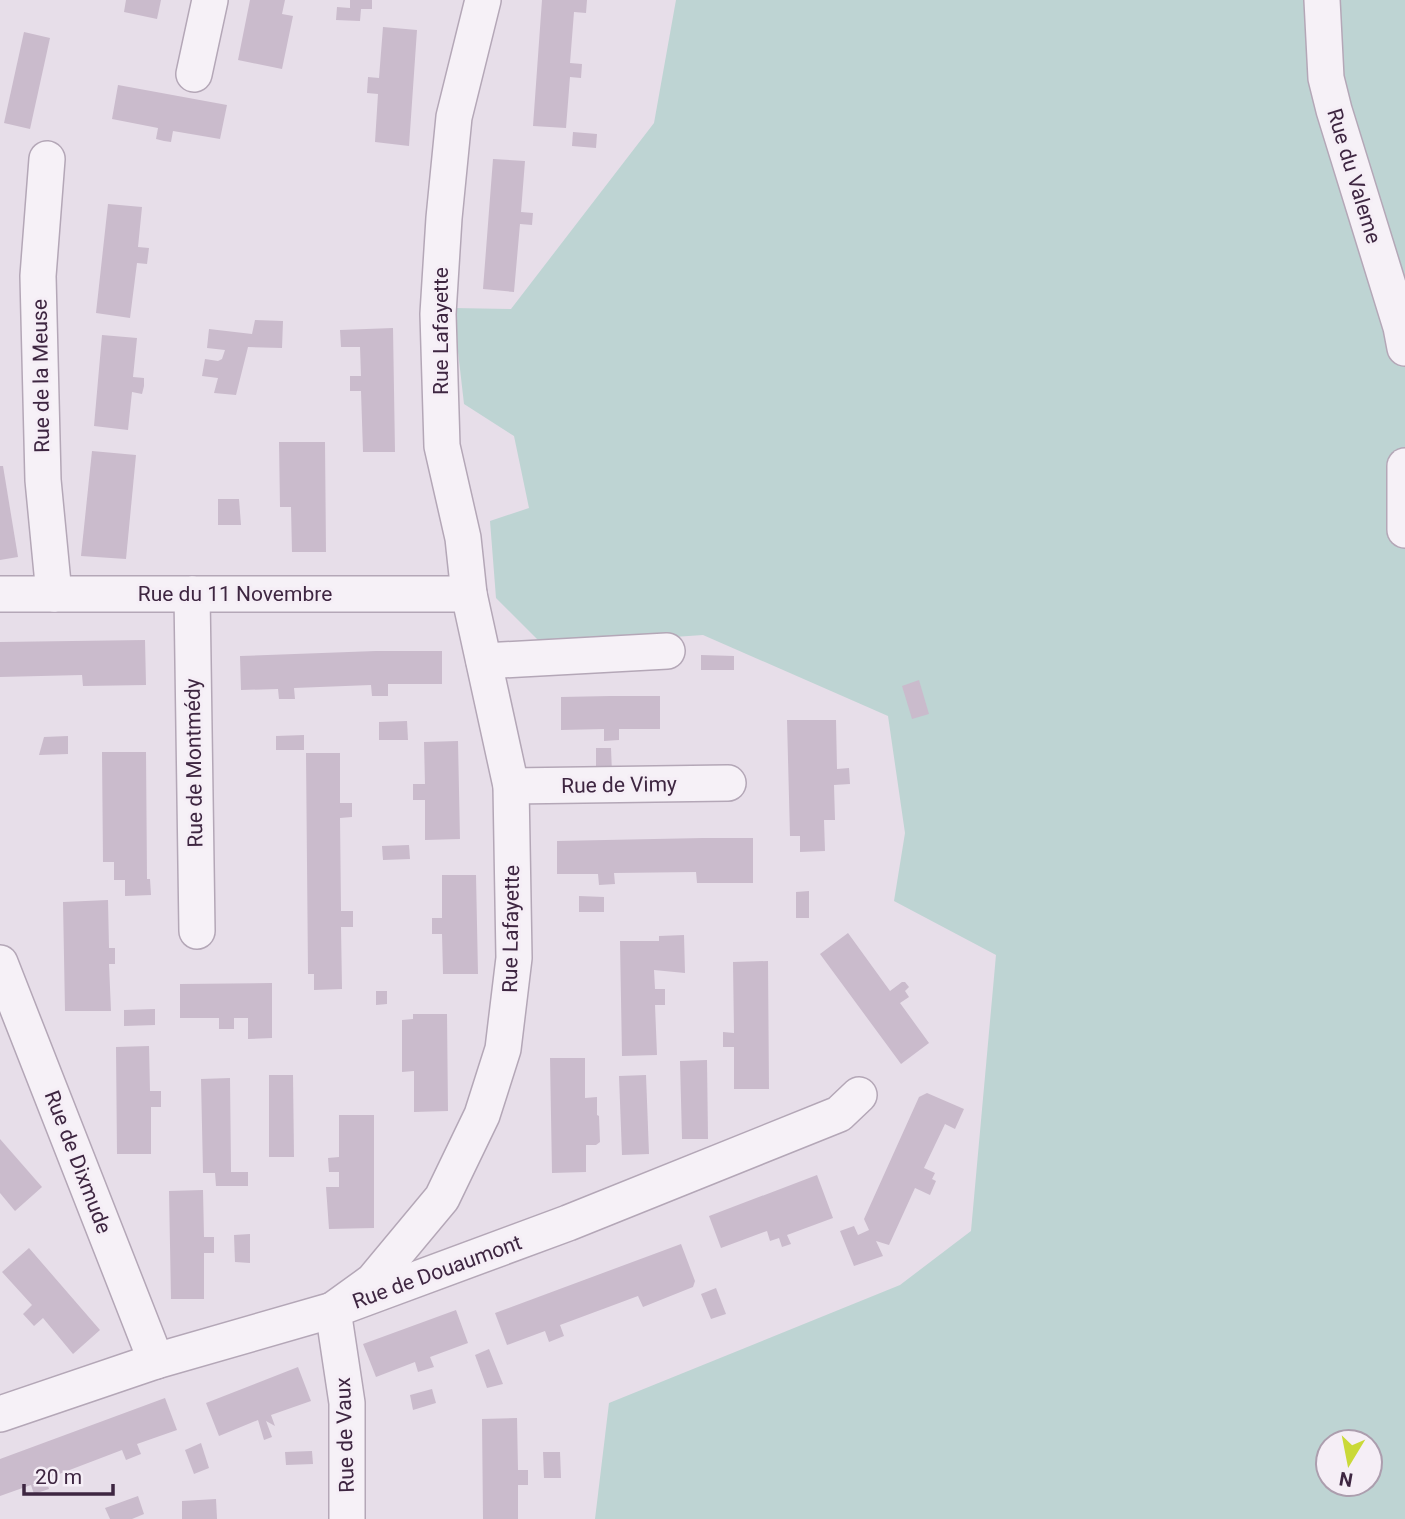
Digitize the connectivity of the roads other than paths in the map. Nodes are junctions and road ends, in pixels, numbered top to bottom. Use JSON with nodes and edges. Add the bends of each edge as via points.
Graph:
{"nodes":[{"id":1,"x":210,"y":0,"type":"edge"},
{"id":2,"x":483,"y":0,"type":"edge"},
{"id":3,"x":1322,"y":0,"type":"edge"},
{"id":4,"x":194,"y":74,"type":"dead end"},
{"id":5,"x":47,"y":159,"type":"dead end"},
{"id":6,"x":1405,"y":348,"type":"edge"},
{"id":7,"x":1405,"y":466,"type":"edge"},
{"id":8,"x":1405,"y":530,"type":"edge"},
{"id":9,"x":0,"y":594,"type":"edge"},
{"id":10,"x":54,"y":594,"type":"junction"},
{"id":11,"x":192,"y":594,"type":"junction"},
{"id":12,"x":469,"y":594,"type":"junction"},
{"id":13,"x":667,"y":651,"type":"dead end"},
{"id":14,"x":484,"y":661,"type":"junction"},
{"id":15,"x":727,"y":783,"type":"dead end"},
{"id":16,"x":511,"y":786,"type":"junction"},
{"id":17,"x":197,"y":931,"type":"dead end"},
{"id":18,"x":0,"y":962,"type":"edge"},
{"id":19,"x":859,"y":1096,"type":"dead end"},
{"id":20,"x":333,"y":1310,"type":"junction"},
{"id":21,"x":156,"y":1361,"type":"junction"},
{"id":22,"x":0,"y":1415,"type":"edge"},
{"id":23,"x":347,"y":1519,"type":"edge"}],
"edges":[{"from":1,"to":4,"type":"street"},
{"from":2,"to":12,"type":"street","name":"Rue Lafayette","via":[[454,117],[438,314],[442,446],[463,538]]},
{"from":3,"to":6,"type":"street","name":"Rue du Valeme","via":[[1326,78]]},
{"from":5,"to":10,"type":"street","name":"Rue de la Meuse","via":[[38,276],[43,480]]},
{"from":7,"to":8,"type":"street"},
{"from":9,"to":10,"type":"street","name":"Rue du 11 Novembre"},
{"from":10,"to":11,"type":"street","name":"Rue du 11 Novembre"},
{"from":11,"to":12,"type":"street","name":"Rue du 11 Novembre"},
{"from":11,"to":17,"type":"street","name":"Rue de Montmédy"},
{"from":12,"to":14,"type":"street","name":"Rue Lafayette"},
{"from":13,"to":14,"type":"street"},
{"from":14,"to":16,"type":"street","name":"Rue Lafayette"},
{"from":15,"to":16,"type":"street","name":"Rue de Vimy"},
{"from":16,"to":20,"type":"street","name":"Rue Lafayette","via":[[514,958],[503,1049],[482,1115],[442,1198],[373,1281]]},
{"from":18,"to":21,"type":"street","name":"Rue de Dixmude"},
{"from":19,"to":20,"type":"street","name":"Rue de Douaumont","via":[[839,1114],[815,1124]]},
{"from":20,"to":21,"type":"street","name":"Rue de Douaumont"},
{"from":20,"to":23,"type":"street","name":"Rue de Vaux","via":[[347,1403]]},
{"from":21,"to":22,"type":"street","name":"Rue de Douaumont"}]}
